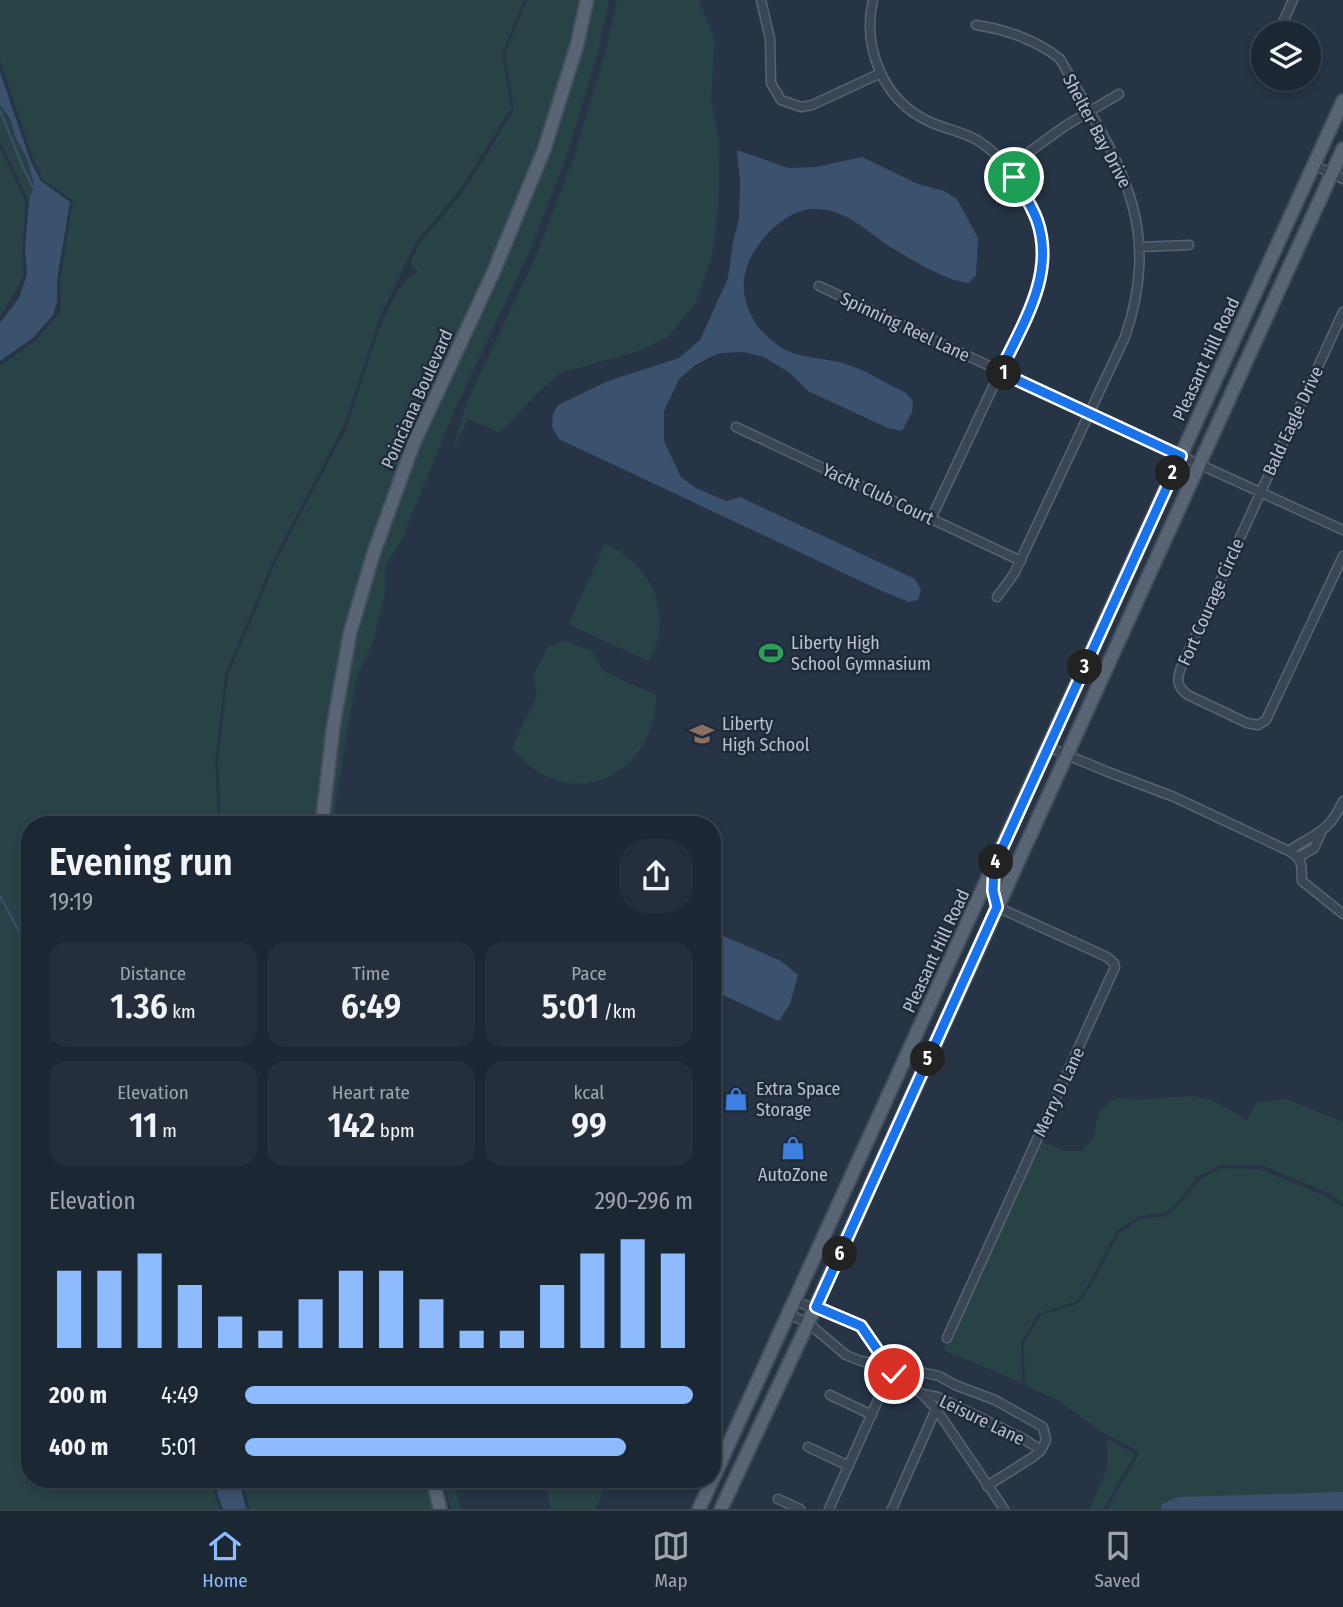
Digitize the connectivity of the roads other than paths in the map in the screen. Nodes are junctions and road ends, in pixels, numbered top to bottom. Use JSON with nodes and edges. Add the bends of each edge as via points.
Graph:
{"nodes":[{"id":1,"x":587,"y":0,"type":"edge"},
{"id":2,"x":761,"y":0,"type":"edge"},
{"id":3,"x":873,"y":0,"type":"edge"},
{"id":4,"x":1293,"y":0,"type":"edge"},
{"id":5,"x":1283,"y":21,"type":"edge"},
{"id":6,"x":976,"y":24,"type":"dead end"},
{"id":7,"x":881,"y":73,"type":"junction"},
{"id":8,"x":1119,"y":94,"type":"dead end"},
{"id":9,"x":1343,"y":101,"type":"edge"},
{"id":10,"x":1090,"y":112,"type":"junction"},
{"id":11,"x":1343,"y":149,"type":"edge"},
{"id":12,"x":1314,"y":165,"type":"junction"},
{"id":13,"x":1007,"y":169,"type":"junction"},
{"id":14,"x":1337,"y":176,"type":"edge"},
{"id":15,"x":1189,"y":245,"type":"dead end"},
{"id":16,"x":1140,"y":247,"type":"junction"},
{"id":17,"x":819,"y":286,"type":"dead end"},
{"id":18,"x":1343,"y":312,"type":"edge"},
{"id":19,"x":1000,"y":372,"type":"junction"},
{"id":20,"x":1090,"y":414,"type":"junction"},
{"id":21,"x":736,"y":427,"type":"dead end"},
{"id":22,"x":1181,"y":456,"type":"junction"},
{"id":23,"x":1199,"y":464,"type":"junction"},
{"id":24,"x":1261,"y":492,"type":"junction"},
{"id":25,"x":931,"y":519,"type":"junction"},
{"id":26,"x":1343,"y":530,"type":"edge"},
{"id":27,"x":1343,"y":556,"type":"edge"},
{"id":28,"x":1021,"y":561,"type":"junction"},
{"id":29,"x":997,"y":597,"type":"dead end"},
{"id":30,"x":1048,"y":747,"type":"junction"},
{"id":31,"x":1067,"y":755,"type":"junction"},
{"id":32,"x":1343,"y":801,"type":"edge"},
{"id":33,"x":323,"y":816,"type":"edge"},
{"id":34,"x":1321,"y":833,"type":"junction"},
{"id":35,"x":1289,"y":851,"type":"junction"},
{"id":36,"x":1299,"y":857,"type":"junction"},
{"id":37,"x":994,"y":866,"type":"junction"},
{"id":38,"x":997,"y":907,"type":"junction"},
{"id":39,"x":1343,"y":914,"type":"edge"},
{"id":40,"x":795,"y":1301,"type":"junction"},
{"id":41,"x":816,"y":1307,"type":"junction"},
{"id":42,"x":789,"y":1314,"type":"junction"},
{"id":43,"x":808,"y":1323,"type":"junction"},
{"id":44,"x":947,"y":1338,"type":"dead end"},
{"id":45,"x":871,"y":1341,"type":"junction"},
{"id":46,"x":857,"y":1360,"type":"junction"},
{"id":47,"x":893,"y":1372,"type":"junction"},
{"id":48,"x":922,"y":1394,"type":"junction"},
{"id":49,"x":830,"y":1395,"type":"dead end"},
{"id":50,"x":936,"y":1409,"type":"junction"},
{"id":51,"x":872,"y":1415,"type":"junction"},
{"id":52,"x":808,"y":1447,"type":"dead end"},
{"id":53,"x":1041,"y":1450,"type":"junction"},
{"id":54,"x":721,"y":1461,"type":"edge"},
{"id":55,"x":849,"y":1466,"type":"junction"},
{"id":56,"x":987,"y":1486,"type":"junction"},
{"id":57,"x":435,"y":1488,"type":"edge"},
{"id":58,"x":709,"y":1488,"type":"edge"},
{"id":59,"x":778,"y":1499,"type":"dead end"},
{"id":60,"x":440,"y":1509,"type":"edge"},
{"id":61,"x":699,"y":1509,"type":"edge"},
{"id":62,"x":721,"y":1509,"type":"edge"},
{"id":63,"x":800,"y":1509,"type":"edge"},
{"id":64,"x":829,"y":1509,"type":"edge"},
{"id":65,"x":892,"y":1509,"type":"edge"},
{"id":66,"x":1003,"y":1509,"type":"edge"}],
"edges":[{"from":1,"to":33,"type":"main road","name":"Poinciana Boulevard","via":[[578,45],[544,150],[413,444],[373,555],[350,633]]},
{"from":2,"to":7,"type":"street","via":[[771,39],[771,83],[781,100],[801,107],[812,105]]},
{"from":3,"to":7,"type":"street","via":[[869,29]]},
{"from":4,"to":5,"type":"street"},
{"from":6,"to":10,"type":"street","name":"Shelter Bay Drive","via":[[999,28],[1053,53]]},
{"from":7,"to":13,"type":"street","via":[[894,95],[918,116],[979,141]]},
{"from":8,"to":10,"type":"street"},
{"from":9,"to":12,"type":"main road","name":"Pleasant Hill Road"},
{"from":10,"to":13,"type":"street"},
{"from":10,"to":16,"type":"street","name":"Shelter Bay Drive","via":[[1124,175],[1134,203]]},
{"from":11,"to":14,"type":"main road","name":"Pleasant Hill Road"},
{"from":12,"to":14,"type":"street"},
{"from":12,"to":22,"type":"main road","name":"Pleasant Hill Road"},
{"from":13,"to":19,"type":"street","via":[[1037,219],[1044,259],[1037,293]]},
{"from":14,"to":23,"type":"main road","name":"Pleasant Hill Road"},
{"from":15,"to":16,"type":"street"},
{"from":16,"to":20,"type":"street","name":"Shelter Bay Drive","via":[[1135,308]]},
{"from":17,"to":19,"type":"street","name":"Spinning Reel Lane"},
{"from":18,"to":24,"type":"street","name":"Bald Eagle Drive"},
{"from":19,"to":20,"type":"street","name":"Spinning Reel Lane"},
{"from":19,"to":25,"type":"street"},
{"from":20,"to":22,"type":"street","name":"Spinning Reel Lane"},
{"from":20,"to":28,"type":"street","name":"Shelter Bay Drive"},
{"from":21,"to":25,"type":"street","name":"Yacht Club Court"},
{"from":22,"to":23,"type":"street","name":"Spinning Reel Lane"},
{"from":22,"to":30,"type":"main road","name":"Pleasant Hill Road"},
{"from":23,"to":24,"type":"street","name":"Spinning Reel Lane"},
{"from":23,"to":31,"type":"main road","name":"Pleasant Hill Road"},
{"from":24,"to":26,"type":"street","name":"Spinning Reel Lane"},
{"from":24,"to":27,"type":"street","name":"Fort Courage Circle","via":[[1181,667],[1180,689],[1247,723],[1258,725],[1266,720]]},
{"from":25,"to":28,"type":"street","name":"Yacht Club Court"},
{"from":28,"to":29,"type":"street","name":"Shelter Bay Drive"},
{"from":30,"to":31,"type":"street"},
{"from":30,"to":37,"type":"main road","name":"Pleasant Hill Road"},
{"from":31,"to":35,"type":"street","via":[[1174,797]]},
{"from":31,"to":38,"type":"main road","name":"Pleasant Hill Road"},
{"from":32,"to":34,"type":"street","via":[[1335,819]]},
{"from":34,"to":35,"type":"street"},
{"from":34,"to":36,"type":"street","via":[[1314,848]]},
{"from":35,"to":36,"type":"street"},
{"from":36,"to":39,"type":"street","via":[[1301,881]]},
{"from":37,"to":38,"type":"main road"},
{"from":37,"to":40,"type":"main road","name":"Pleasant Hill Road"},
{"from":38,"to":41,"type":"main road","name":"Pleasant Hill Road"},
{"from":38,"to":44,"type":"street","name":"Merry D Lane","via":[[1107,957],[1115,967]]},
{"from":40,"to":41,"type":"street"},
{"from":40,"to":42,"type":"main road","name":"Pleasant Hill Road"},
{"from":41,"to":43,"type":"main road","name":"Pleasant Hill Road"},
{"from":41,"to":45,"type":"street","via":[[861,1326]]},
{"from":42,"to":43,"type":"street"},
{"from":42,"to":54,"type":"main road","name":"Pleasant Hill Road"},
{"from":43,"to":46,"type":"street"},
{"from":43,"to":62,"type":"main road","name":"Pleasant Hill Road"},
{"from":45,"to":46,"type":"street"},
{"from":45,"to":47,"type":"street"},
{"from":46,"to":47,"type":"street"},
{"from":47,"to":48,"type":"street"},
{"from":47,"to":51,"type":"street"},
{"from":47,"to":53,"type":"street","via":[[907,1369],[939,1376],[995,1400],[1043,1427],[1046,1440]]},
{"from":48,"to":50,"type":"street"},
{"from":48,"to":53,"type":"street","name":"Leisure Lane","via":[[938,1397]]},
{"from":49,"to":51,"type":"street"},
{"from":50,"to":56,"type":"street"},
{"from":50,"to":65,"type":"street"},
{"from":51,"to":55,"type":"street"},
{"from":52,"to":55,"type":"street"},
{"from":53,"to":56,"type":"street"},
{"from":55,"to":64,"type":"street"},
{"from":56,"to":66,"type":"street"},
{"from":57,"to":60,"type":"main road"},
{"from":58,"to":61,"type":"main road","name":"Pleasant Hill Road"},
{"from":59,"to":63,"type":"street"}]}
